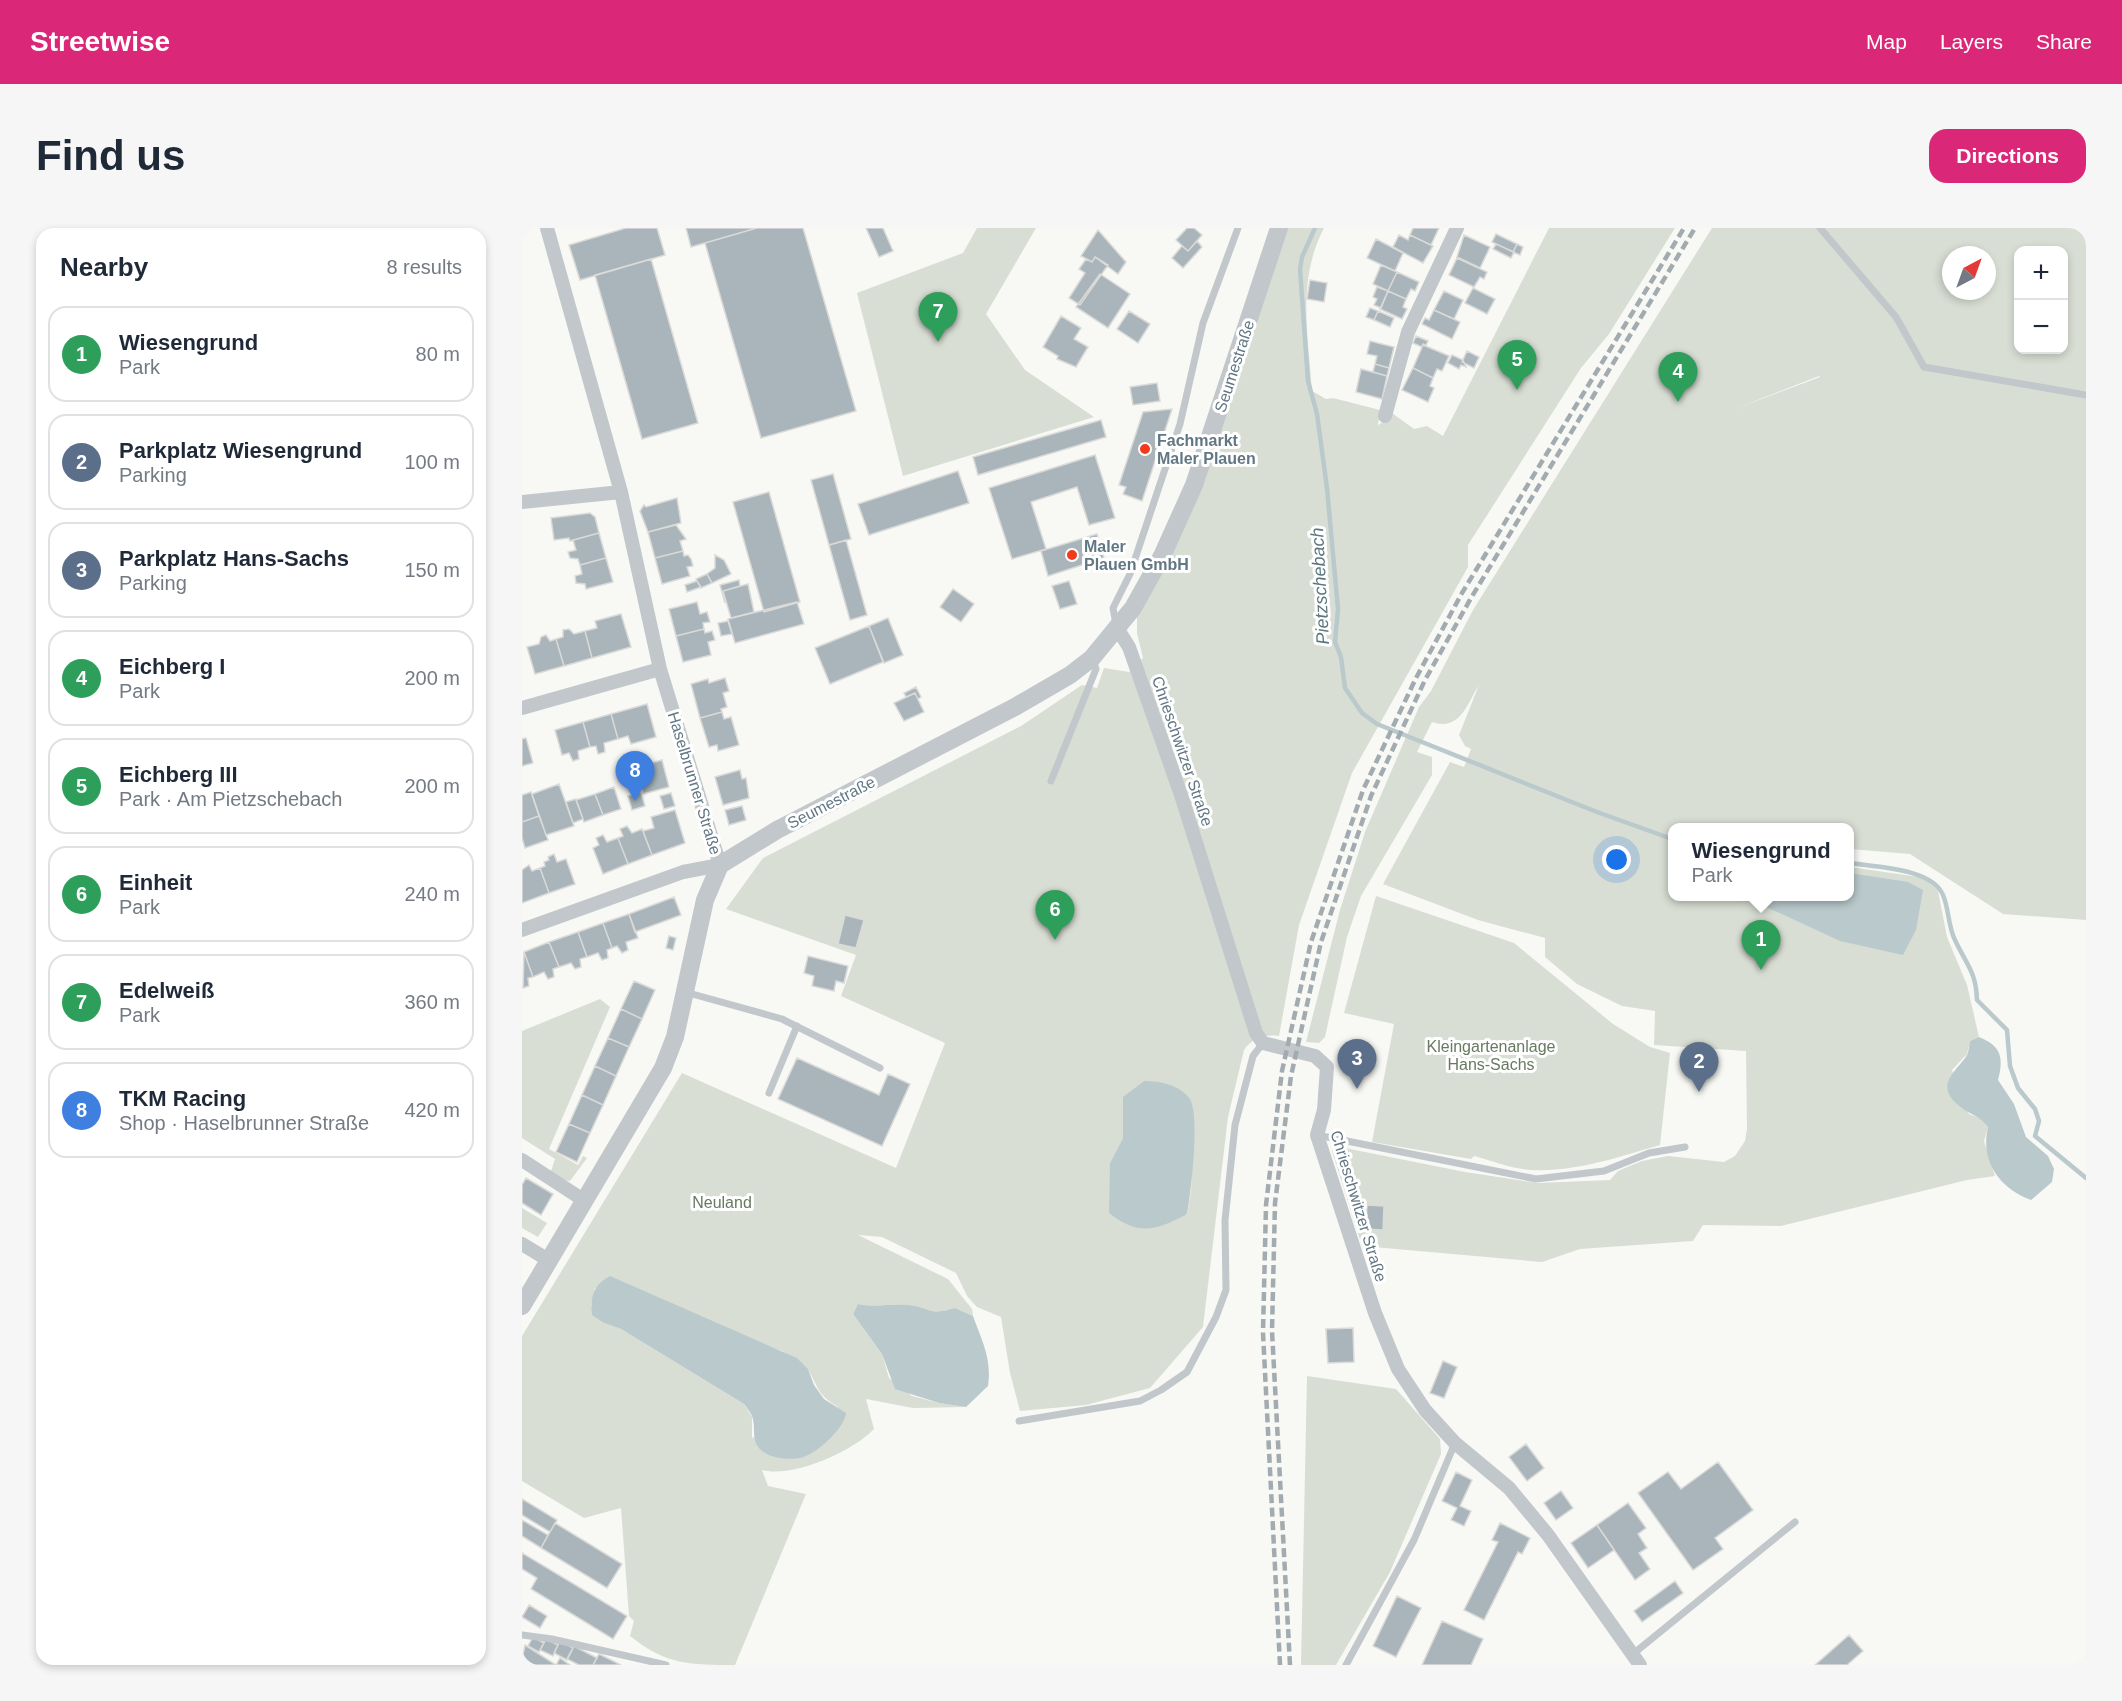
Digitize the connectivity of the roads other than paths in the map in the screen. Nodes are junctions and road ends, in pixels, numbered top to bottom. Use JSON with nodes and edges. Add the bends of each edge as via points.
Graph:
{"nodes":[{"id":1,"x":547,"y":228,"type":"edge"},
{"id":2,"x":1238,"y":228,"type":"edge"},
{"id":3,"x":1279,"y":228,"type":"edge"},
{"id":4,"x":1457,"y":228,"type":"edge"},
{"id":5,"x":1820,"y":228,"type":"edge"},
{"id":6,"x":2086,"y":395,"type":"edge"},
{"id":7,"x":1385,"y":416,"type":"dead end"},
{"id":8,"x":621,"y":492,"type":"junction"},
{"id":9,"x":522,"y":502,"type":"edge"},
{"id":10,"x":1117,"y":628,"type":"junction"},
{"id":11,"x":1092,"y":657,"type":"junction"},
{"id":12,"x":660,"y":669,"type":"junction"},
{"id":13,"x":522,"y":708,"type":"edge"},
{"id":14,"x":1051,"y":781,"type":"dead end"},
{"id":15,"x":720,"y":865,"type":"junction"},
{"id":16,"x":522,"y":930,"type":"edge"},
{"id":17,"x":685,"y":992,"type":"junction"},
{"id":18,"x":797,"y":1026,"type":"junction"},
{"id":19,"x":1263,"y":1043,"type":"junction"},
{"id":20,"x":880,"y":1068,"type":"dead end"},
{"id":21,"x":769,"y":1093,"type":"dead end"},
{"id":22,"x":1317,"y":1135,"type":"junction"},
{"id":23,"x":1685,"y":1147,"type":"dead end"},
{"id":24,"x":522,"y":1160,"type":"edge"},
{"id":25,"x":585,"y":1201,"type":"junction"},
{"id":26,"x":522,"y":1244,"type":"edge"},
{"id":27,"x":550,"y":1261,"type":"junction"},
{"id":28,"x":522,"y":1306,"type":"edge"},
{"id":29,"x":1018,"y":1421,"type":"dead end"},
{"id":30,"x":1455,"y":1443,"type":"junction"},
{"id":31,"x":1795,"y":1522,"type":"dead end"},
{"id":32,"x":522,"y":1635,"type":"edge"},
{"id":33,"x":1637,"y":1660,"type":"edge"},
{"id":34,"x":666,"y":1665,"type":"edge"},
{"id":35,"x":1346,"y":1665,"type":"edge"}],
"edges":[{"from":1,"to":8,"type":"street","name":"Haselbrunner Straße"},
{"from":2,"to":10,"type":"lane","via":[[1203,323],[1180,424],[1130,574],[1113,608]]},
{"from":3,"to":10,"type":"street","name":"Seumestraße","via":[[1194,485],[1163,554],[1133,608]]},
{"from":4,"to":7,"type":"street","via":[[1408,332]]},
{"from":5,"to":6,"type":"lane","via":[[1896,317],[1924,367]]},
{"from":8,"to":9,"type":"street"},
{"from":8,"to":12,"type":"street","name":"Haselbrunner Straße"},
{"from":10,"to":11,"type":"street","name":"Seumestraße"},
{"from":10,"to":19,"type":"street","name":"Chrieschwitzer Straße","via":[[1129,646],[1256,1033]]},
{"from":11,"to":14,"type":"lane","via":[[1096,669]]},
{"from":11,"to":15,"type":"street","name":"Seumestraße","via":[[1070,675],[1015,707],[777,830]]},
{"from":12,"to":13,"type":"street"},
{"from":12,"to":15,"type":"street","name":"Haselbrunner Straße"},
{"from":15,"to":16,"type":"street","name":"Seumestraße","via":[[682,872]]},
{"from":15,"to":17,"type":"street","name":"Haselbrunner Straße","via":[[705,900]]},
{"from":17,"to":18,"type":"lane"},
{"from":17,"to":25,"type":"street","name":"Haselbrunner Straße","via":[[663,1068]]},
{"from":18,"to":20,"type":"lane"},
{"from":18,"to":21,"type":"lane"},
{"from":19,"to":22,"type":"street","name":"Chrieschwitzer Straße","via":[[1315,1056],[1327,1067],[1324,1110]]},
{"from":19,"to":29,"type":"lane","via":[[1253,1056],[1235,1125],[1225,1220],[1226,1290],[1187,1372],[1140,1401]]},
{"from":22,"to":23,"type":"lane","via":[[1536,1179],[1604,1171],[1649,1153]]},
{"from":22,"to":30,"type":"street","name":"Chrieschwitzer Straße","via":[[1375,1312],[1398,1369],[1425,1410]]},
{"from":24,"to":25,"type":"street"},
{"from":25,"to":27,"type":"street","name":"Haselbrunner Straße"},
{"from":26,"to":27,"type":"street"},
{"from":27,"to":28,"type":"street","name":"Haselbrunner Straße"},
{"from":30,"to":33,"type":"street","name":"Chrieschwitzer Straße","via":[[1509,1488],[1548,1534]]},
{"from":30,"to":35,"type":"lane","via":[[1414,1540]]},
{"from":31,"to":33,"type":"lane"},
{"from":32,"to":34,"type":"lane"}]}
